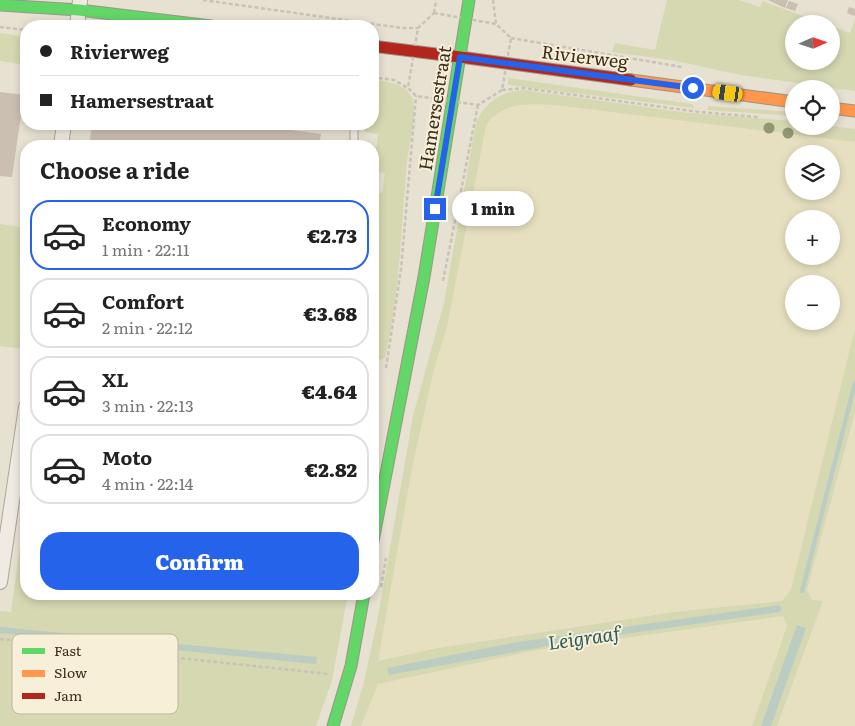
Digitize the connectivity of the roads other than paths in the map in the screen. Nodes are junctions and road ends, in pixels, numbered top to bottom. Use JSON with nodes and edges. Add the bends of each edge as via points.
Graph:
{"nodes":[{"id":1,"x":469,"y":0,"type":"edge"},
{"id":2,"x":0,"y":5,"type":"edge"},
{"id":3,"x":79,"y":5,"type":"edge"},
{"id":4,"x":78,"y":20,"type":"edge"},
{"id":5,"x":173,"y":20,"type":"edge"},
{"id":6,"x":379,"y":47,"type":"edge"},
{"id":7,"x":460,"y":57,"type":"junction"},
{"id":8,"x":785,"y":101,"type":"edge"},
{"id":9,"x":840,"y":109,"type":"edge"},
{"id":10,"x":855,"y":111,"type":"edge"},
{"id":11,"x":20,"y":447,"type":"edge"},
{"id":12,"x":379,"y":510,"type":"edge"},
{"id":13,"x":0,"y":582,"type":"edge"},
{"id":14,"x":363,"y":600,"type":"edge"},
{"id":15,"x":333,"y":726,"type":"edge"}],
"edges":[{"from":1,"to":7,"type":"main road","name":"Hamersestraat"},
{"from":2,"to":3,"type":"main road"},
{"from":3,"to":4,"type":"street"},
{"from":3,"to":5,"type":"main road"},
{"from":6,"to":7,"type":"main road","name":"Rivierweg"},
{"from":7,"to":8,"type":"main road","name":"Rivierweg"},
{"from":7,"to":12,"type":"main road","name":"Hamersestraat","via":[[424,277]]},
{"from":9,"to":10,"type":"main road"},
{"from":11,"to":13,"type":"street"},
{"from":14,"to":15,"type":"main road","via":[[349,677]]}]}
